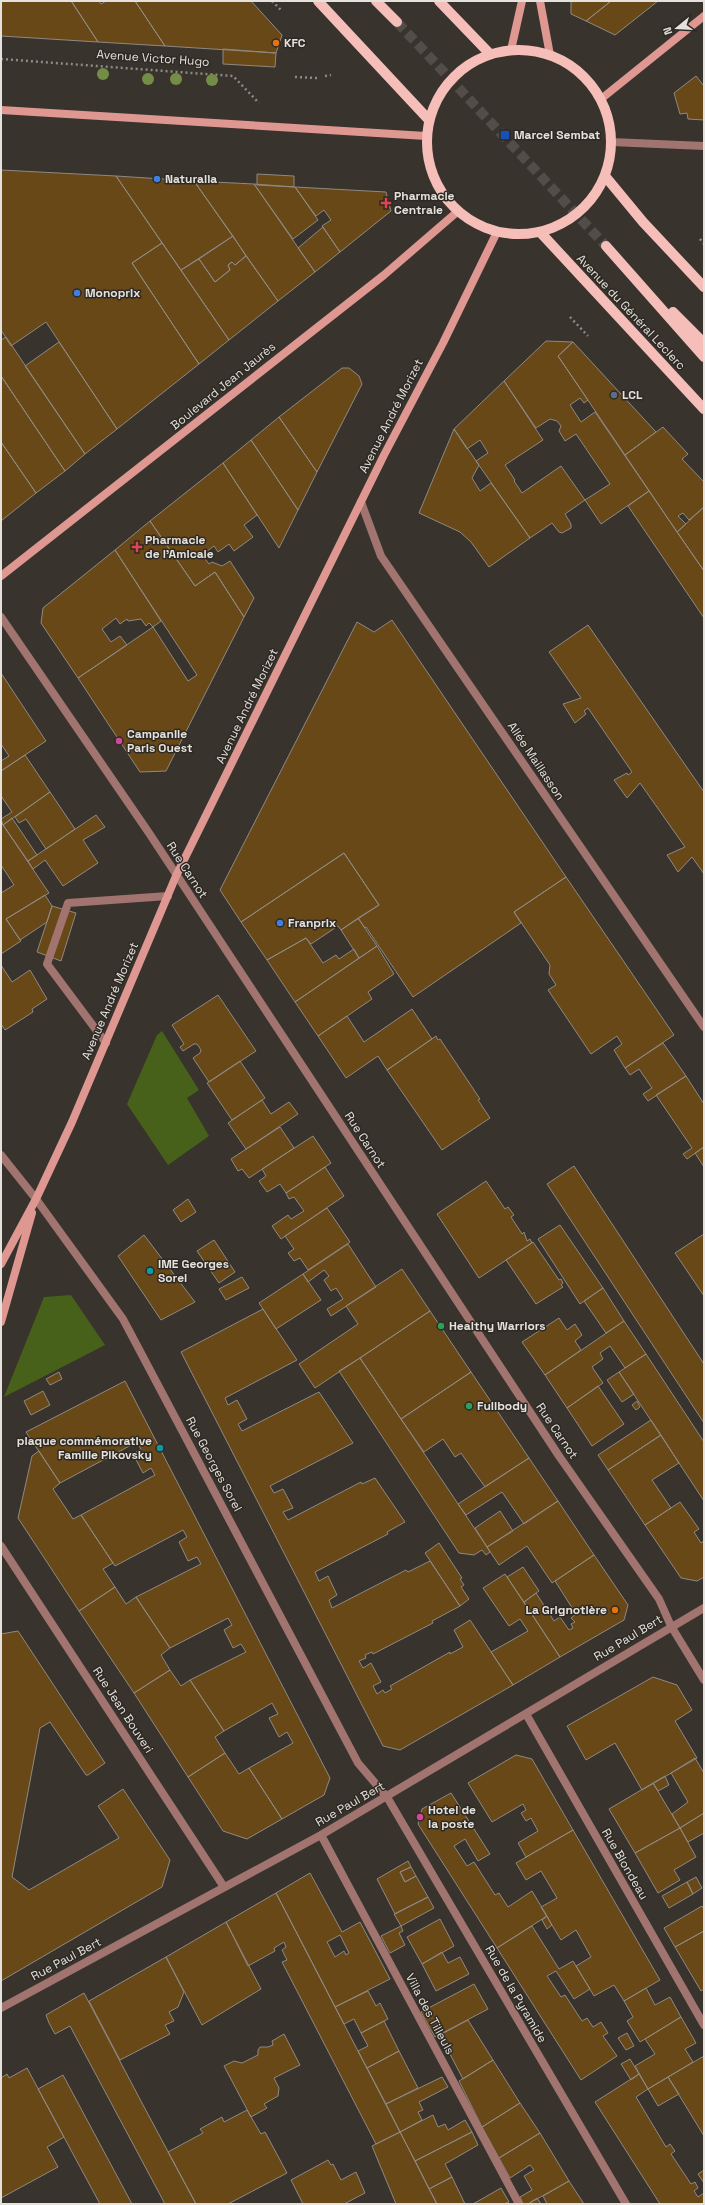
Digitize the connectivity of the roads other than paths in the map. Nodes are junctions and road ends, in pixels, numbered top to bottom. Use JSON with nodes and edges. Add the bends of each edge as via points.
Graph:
{"nodes":[{"id":1,"x":318,"y":1,"type":"edge"},
{"id":2,"x":440,"y":1,"type":"edge"},
{"id":3,"x":522,"y":1,"type":"edge"},
{"id":4,"x":540,"y":1,"type":"edge"},
{"id":5,"x":704,"y":16,"type":"edge"},
{"id":6,"x":511,"y":50,"type":"junction"},
{"id":7,"x":490,"y":54,"type":"junction"},
{"id":8,"x":550,"y":54,"type":"junction"},
{"id":9,"x":601,"y":99,"type":"junction"},
{"id":10,"x":1,"y":110,"type":"edge"},
{"id":11,"x":429,"y":120,"type":"junction"},
{"id":12,"x":426,"y":136,"type":"junction"},
{"id":13,"x":611,"y":142,"type":"junction"},
{"id":14,"x":704,"y":146,"type":"edge"},
{"id":15,"x":605,"y":176,"type":"junction"},
{"id":16,"x":457,"y":212,"type":"junction"},
{"id":17,"x":497,"y":232,"type":"junction"},
{"id":18,"x":540,"y":232,"type":"junction"},
{"id":19,"x":704,"y":287,"type":"edge"},
{"id":20,"x":704,"y":343,"type":"edge"},
{"id":21,"x":704,"y":357,"type":"edge"},
{"id":22,"x":704,"y":409,"type":"edge"},
{"id":23,"x":361,"y":502,"type":"junction"},
{"id":24,"x":1,"y":576,"type":"edge"},
{"id":25,"x":1,"y":617,"type":"edge"},
{"id":26,"x":176,"y":876,"type":"junction"},
{"id":27,"x":168,"y":896,"type":"junction"},
{"id":28,"x":704,"y":1026,"type":"edge"},
{"id":29,"x":106,"y":1043,"type":"junction"},
{"id":30,"x":1,"y":1155,"type":"edge"},
{"id":31,"x":36,"y":1199,"type":"junction"},
{"id":32,"x":1,"y":1264,"type":"edge"},
{"id":33,"x":1,"y":1322,"type":"edge"},
{"id":34,"x":1,"y":1546,"type":"edge"},
{"id":35,"x":704,"y":1608,"type":"edge"},
{"id":36,"x":671,"y":1626,"type":"junction"},
{"id":37,"x":704,"y":1680,"type":"edge"},
{"id":38,"x":526,"y":1714,"type":"junction"},
{"id":39,"x":387,"y":1797,"type":"junction"},
{"id":40,"x":321,"y":1835,"type":"junction"},
{"id":41,"x":224,"y":1887,"type":"junction"},
{"id":42,"x":1,"y":2008,"type":"edge"},
{"id":43,"x":704,"y":2026,"type":"edge"},
{"id":44,"x":519,"y":2204,"type":"edge"},
{"id":45,"x":626,"y":2204,"type":"edge"}],
"edges":[{"from":1,"to":11,"type":"main road"},
{"from":2,"to":7,"type":"main road"},
{"from":3,"to":6,"type":"main road"},
{"from":4,"to":8,"type":"main road"},
{"from":5,"to":9,"type":"main road"},
{"from":6,"to":7,"type":"main road"},
{"from":6,"to":8,"type":"main road","via":[[531,50]]},
{"from":7,"to":11,"type":"main road","via":[[469,64],[451,79],[437,98]]},
{"from":8,"to":9,"type":"main road","via":[[570,65],[588,80]]},
{"from":9,"to":13,"type":"main road","via":[[607,115]]},
{"from":10,"to":12,"type":"main road"},
{"from":11,"to":12,"type":"main road"},
{"from":12,"to":16,"type":"main road","via":[[427,157],[433,177],[443,196]]},
{"from":13,"to":14,"type":"street"},
{"from":13,"to":15,"type":"main road"},
{"from":15,"to":18,"type":"main road","via":[[594,196],[580,212],[561,225]]},
{"from":15,"to":19,"type":"main road","via":[[643,222]]},
{"from":16,"to":17,"type":"main road","via":[[476,224]]},
{"from":16,"to":24,"type":"main road","name":"Boulevard Jean Jaurès","via":[[384,274]]},
{"from":17,"to":18,"type":"main road","via":[[519,235]]},
{"from":17,"to":23,"type":"main road","name":"Avenue André Morizet"},
{"from":18,"to":22,"type":"main road","name":"Avenue du Général Leclerc"},
{"from":20,"to":21,"type":"main road","name":"Avenue du Général Leclerc","via":[[606,246]]},
{"from":23,"to":26,"type":"main road","name":"Avenue André Morizet"},
{"from":23,"to":28,"type":"street","name":"Allée Maillasson","via":[[381,556]]},
{"from":25,"to":26,"type":"street","name":"Rue Carnot"},
{"from":26,"to":27,"type":"main road","name":"Avenue André Morizet"},
{"from":26,"to":36,"type":"street","name":"Rue Carnot","via":[[559,1456],[659,1599]]},
{"from":27,"to":29,"type":"main road","name":"Avenue André Morizet"},
{"from":27,"to":29,"type":"street","via":[[68,904],[47,964]]},
{"from":29,"to":31,"type":"main road","name":"Avenue André Morizet"},
{"from":30,"to":31,"type":"street","name":"Rue Georges Sorel"},
{"from":31,"to":32,"type":"main road","name":"Avenue André Morizet"},
{"from":31,"to":33,"type":"main road","name":"Avenue André Morizet"},
{"from":31,"to":39,"type":"street","name":"Rue Georges Sorel","via":[[123,1319],[358,1763]]},
{"from":34,"to":41,"type":"street","name":"Rue Jean Bouveri"},
{"from":35,"to":36,"type":"street","name":"Rue Paul Bert"},
{"from":36,"to":37,"type":"street","name":"Rue Carnot"},
{"from":36,"to":38,"type":"street","name":"Rue Paul Bert"},
{"from":38,"to":39,"type":"street","name":"Rue Paul Bert"},
{"from":38,"to":43,"type":"street","name":"Rue Blondeau"},
{"from":39,"to":40,"type":"street","name":"Rue Paul Bert"},
{"from":39,"to":45,"type":"street","name":"Rue de la Pyramide"},
{"from":40,"to":41,"type":"street","name":"Rue Paul Bert"},
{"from":40,"to":44,"type":"street","name":"Villa des Tilleuls"},
{"from":41,"to":42,"type":"street","name":"Rue Paul Bert"}]}
